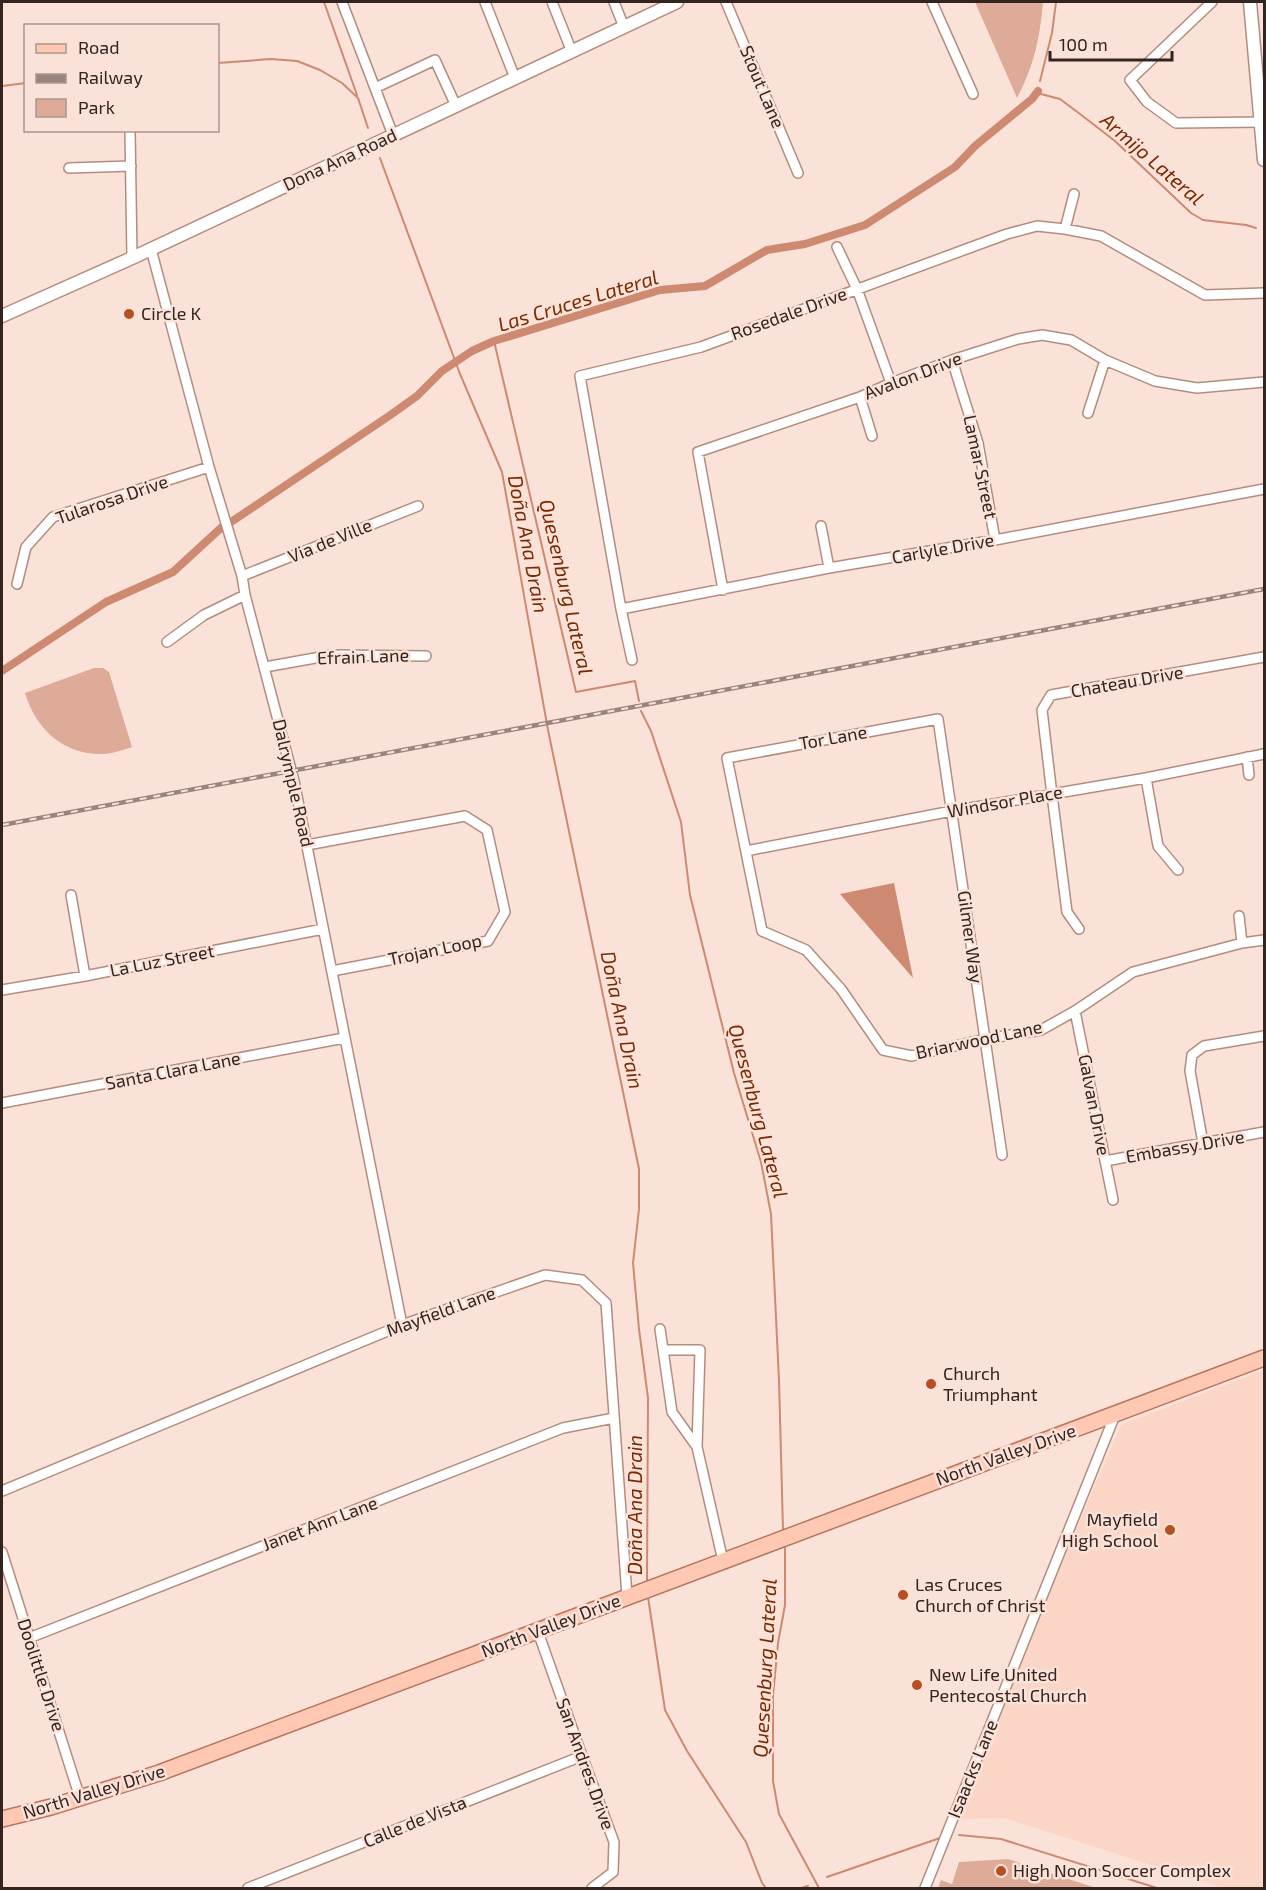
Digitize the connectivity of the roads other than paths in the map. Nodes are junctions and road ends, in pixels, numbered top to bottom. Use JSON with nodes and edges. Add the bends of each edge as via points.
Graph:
{"nodes":[{"id":1,"x":342,"y":2,"type":"edge"},
{"id":2,"x":485,"y":2,"type":"edge"},
{"id":3,"x":552,"y":2,"type":"edge"},
{"id":4,"x":614,"y":2,"type":"edge"},
{"id":5,"x":677,"y":2,"type":"edge"},
{"id":6,"x":726,"y":2,"type":"edge"},
{"id":7,"x":932,"y":2,"type":"edge"},
{"id":8,"x":1212,"y":2,"type":"edge"},
{"id":9,"x":1251,"y":2,"type":"edge"},
{"id":10,"x":624,"y":27,"type":"junction"},
{"id":11,"x":572,"y":52,"type":"junction"},
{"id":12,"x":1260,"y":69,"type":"edge"},
{"id":13,"x":515,"y":78,"type":"junction"},
{"id":14,"x":375,"y":88,"type":"junction"},
{"id":15,"x":973,"y":94,"type":"dead end"},
{"id":16,"x":456,"y":106,"type":"junction"},
{"id":17,"x":1262,"y":122,"type":"junction"},
{"id":18,"x":130,"y":132,"type":"edge"},
{"id":19,"x":393,"y":135,"type":"junction"},
{"id":20,"x":1264,"y":160,"type":"edge"},
{"id":21,"x":131,"y":166,"type":"junction"},
{"id":22,"x":69,"y":168,"type":"dead end"},
{"id":23,"x":798,"y":173,"type":"dead end"},
{"id":24,"x":1074,"y":195,"type":"dead end"},
{"id":25,"x":1065,"y":229,"type":"junction"},
{"id":26,"x":837,"y":247,"type":"dead end"},
{"id":27,"x":151,"y":249,"type":"junction"},
{"id":28,"x":132,"y":258,"type":"junction"},
{"id":29,"x":857,"y":289,"type":"junction"},
{"id":30,"x":1264,"y":293,"type":"edge"},
{"id":31,"x":2,"y":315,"type":"edge"},
{"id":32,"x":952,"y":360,"type":"junction"},
{"id":33,"x":1105,"y":360,"type":"junction"},
{"id":34,"x":1264,"y":382,"type":"edge"},
{"id":35,"x":891,"y":383,"type":"junction"},
{"id":36,"x":860,"y":397,"type":"junction"},
{"id":37,"x":1088,"y":413,"type":"dead end"},
{"id":38,"x":872,"y":436,"type":"dead end"},
{"id":39,"x":209,"y":467,"type":"junction"},
{"id":40,"x":1264,"y":489,"type":"edge"},
{"id":41,"x":418,"y":506,"type":"dead end"},
{"id":42,"x":821,"y":526,"type":"dead end"},
{"id":43,"x":995,"y":540,"type":"junction"},
{"id":44,"x":829,"y":568,"type":"junction"},
{"id":45,"x":242,"y":576,"type":"junction"},
{"id":46,"x":17,"y":584,"type":"dead end"},
{"id":47,"x":723,"y":590,"type":"junction"},
{"id":48,"x":245,"y":596,"type":"junction"},
{"id":49,"x":621,"y":609,"type":"junction"},
{"id":50,"x":168,"y":642,"type":"dead end"},
{"id":51,"x":426,"y":656,"type":"dead end"},
{"id":52,"x":1264,"y":657,"type":"edge"},
{"id":53,"x":632,"y":660,"type":"dead end"},
{"id":54,"x":265,"y":667,"type":"junction"},
{"id":55,"x":938,"y":719,"type":"joint"},
{"id":56,"x":1264,"y":754,"type":"edge"},
{"id":57,"x":1246,"y":757,"type":"junction"},
{"id":58,"x":727,"y":758,"type":"joint"},
{"id":59,"x":1249,"y":775,"type":"dead end"},
{"id":60,"x":1146,"y":778,"type":"junction"},
{"id":61,"x":1052,"y":795,"type":"junction"},
{"id":62,"x":952,"y":811,"type":"junction"},
{"id":63,"x":307,"y":845,"type":"junction"},
{"id":64,"x":746,"y":851,"type":"junction"},
{"id":65,"x":1178,"y":870,"type":"dead end"},
{"id":66,"x":71,"y":895,"type":"dead end"},
{"id":67,"x":1239,"y":916,"type":"dead end"},
{"id":68,"x":323,"y":929,"type":"junction"},
{"id":69,"x":1079,"y":929,"type":"dead end"},
{"id":70,"x":1264,"y":940,"type":"edge"},
{"id":71,"x":1242,"y":943,"type":"junction"},
{"id":72,"x":332,"y":971,"type":"junction"},
{"id":73,"x":85,"y":976,"type":"junction"},
{"id":74,"x":2,"y":990,"type":"edge"},
{"id":75,"x":1075,"y":1011,"type":"junction"},
{"id":76,"x":1264,"y":1036,"type":"edge"},
{"id":77,"x":344,"y":1038,"type":"junction"},
{"id":78,"x":985,"y":1039,"type":"junction"},
{"id":79,"x":2,"y":1103,"type":"edge"},
{"id":80,"x":1264,"y":1132,"type":"edge"},
{"id":81,"x":1203,"y":1143,"type":"junction"},
{"id":82,"x":1002,"y":1155,"type":"dead end"},
{"id":83,"x":1105,"y":1161,"type":"junction"},
{"id":84,"x":1113,"y":1200,"type":"dead end"},
{"id":85,"x":402,"y":1325,"type":"junction"},
{"id":86,"x":660,"y":1329,"type":"dead end"},
{"id":87,"x":663,"y":1350,"type":"junction"},
{"id":88,"x":1264,"y":1358,"type":"edge"},
{"id":89,"x":1114,"y":1415,"type":"junction"},
{"id":90,"x":614,"y":1418,"type":"junction"},
{"id":91,"x":697,"y":1447,"type":"junction"},
{"id":92,"x":2,"y":1491,"type":"edge"},
{"id":93,"x":2,"y":1552,"type":"edge"},
{"id":94,"x":723,"y":1561,"type":"junction"},
{"id":95,"x":3,"y":1566,"type":"edge"},
{"id":96,"x":631,"y":1595,"type":"junction"},
{"id":97,"x":538,"y":1632,"type":"junction"},
{"id":98,"x":29,"y":1638,"type":"junction"},
{"id":99,"x":582,"y":1756,"type":"junction"},
{"id":100,"x":80,"y":1798,"type":"junction"},
{"id":101,"x":2,"y":1819,"type":"edge"},
{"id":102,"x":248,"y":1888,"type":"edge"},
{"id":103,"x":592,"y":1888,"type":"edge"},
{"id":104,"x":925,"y":1888,"type":"edge"}],
"edges":[{"from":1,"to":14,"type":"street"},
{"from":2,"to":13,"type":"street"},
{"from":3,"to":11,"type":"street"},
{"from":4,"to":10,"type":"street"},
{"from":5,"to":10,"type":"street","name":"Dona Ana Road"},
{"from":6,"to":23,"type":"street","name":"Stout Lane"},
{"from":7,"to":15,"type":"street"},
{"from":8,"to":17,"type":"street","via":[[1130,80],[1147,102],[1176,123]]},
{"from":9,"to":12,"type":"street"},
{"from":10,"to":11,"type":"street","name":"Dona Ana Road"},
{"from":11,"to":13,"type":"street","name":"Dona Ana Road"},
{"from":12,"to":17,"type":"street"},
{"from":13,"to":16,"type":"street","name":"Dona Ana Road"},
{"from":14,"to":16,"type":"street","via":[[435,60]]},
{"from":14,"to":19,"type":"street"},
{"from":16,"to":19,"type":"street","name":"Dona Ana Road"},
{"from":17,"to":20,"type":"street"},
{"from":18,"to":21,"type":"street"},
{"from":19,"to":27,"type":"street","name":"Dona Ana Road"},
{"from":21,"to":22,"type":"street"},
{"from":21,"to":28,"type":"street"},
{"from":24,"to":25,"type":"street"},
{"from":25,"to":29,"type":"street","name":"Rosedale Drive","via":[[1037,226],[1007,234]]},
{"from":25,"to":30,"type":"street","name":"Rosedale Drive","via":[[1101,236],[1205,295]]},
{"from":26,"to":29,"type":"street"},
{"from":27,"to":28,"type":"street","name":"Dona Ana Road"},
{"from":27,"to":39,"type":"street","name":"Dalrymple Road"},
{"from":28,"to":31,"type":"street","name":"Dona Ana Road"},
{"from":29,"to":35,"type":"street"},
{"from":29,"to":49,"type":"street","name":"Rosedale Drive","via":[[702,347],[580,376]]},
{"from":32,"to":33,"type":"street","name":"Avalon Drive","via":[[1042,335],[1071,339]]},
{"from":32,"to":35,"type":"street","name":"Avalon Drive"},
{"from":32,"to":43,"type":"street","name":"Lamar Street","via":[[978,443]]},
{"from":33,"to":34,"type":"street","name":"Avalon Drive","via":[[1155,381],[1197,387]]},
{"from":33,"to":37,"type":"street"},
{"from":35,"to":36,"type":"street","name":"Avalon Drive"},
{"from":36,"to":38,"type":"street"},
{"from":36,"to":47,"type":"street","name":"Avalon Drive","via":[[698,452]]},
{"from":39,"to":45,"type":"street","name":"Dalrymple Road"},
{"from":39,"to":46,"type":"street","name":"Tularosa Drive","via":[[53,517],[26,547]]},
{"from":40,"to":43,"type":"street","name":"Carlyle Drive"},
{"from":41,"to":45,"type":"street","name":"Via de Ville"},
{"from":42,"to":44,"type":"street"},
{"from":43,"to":44,"type":"street","name":"Carlyle Drive"},
{"from":44,"to":47,"type":"street","name":"Carlyle Drive"},
{"from":45,"to":48,"type":"street","name":"Dalrymple Road"},
{"from":47,"to":49,"type":"street","name":"Carlyle Drive"},
{"from":48,"to":50,"type":"street","via":[[204,615]]},
{"from":48,"to":54,"type":"street","name":"Dalrymple Road"},
{"from":49,"to":53,"type":"street","name":"Rosedale Drive"},
{"from":51,"to":54,"type":"street","name":"Efrain Lane","via":[[332,655]]},
{"from":52,"to":61,"type":"street","name":"Chateau Drive","via":[[1052,695],[1042,710]]},
{"from":54,"to":63,"type":"street","name":"Dalrymple Road"},
{"from":55,"to":58,"type":"street","name":"Tor Lane"},
{"from":55,"to":62,"type":"street","name":"Gilmer Way"},
{"from":56,"to":57,"type":"street","name":"Windsor Place"},
{"from":57,"to":59,"type":"street"},
{"from":57,"to":60,"type":"street","name":"Windsor Place"},
{"from":58,"to":64,"type":"street","name":"Briarwood Lane"},
{"from":60,"to":61,"type":"street","name":"Windsor Place"},
{"from":60,"to":65,"type":"street","via":[[1158,846]]},
{"from":61,"to":62,"type":"street","name":"Windsor Place"},
{"from":61,"to":69,"type":"street","name":"Chateau Drive","via":[[1067,912]]},
{"from":62,"to":64,"type":"street","name":"Windsor Place"},
{"from":62,"to":78,"type":"street","name":"Gilmer Way"},
{"from":63,"to":68,"type":"street","name":"Dalrymple Road"},
{"from":63,"to":72,"type":"street","name":"Trojan Loop","via":[[465,816],[487,830],[505,912],[488,941]]},
{"from":64,"to":78,"type":"street","name":"Briarwood Lane","via":[[762,931],[806,950],[840,989],[883,1050],[912,1056]]},
{"from":66,"to":73,"type":"street"},
{"from":67,"to":71,"type":"street"},
{"from":68,"to":72,"type":"street","name":"Dalrymple Road"},
{"from":68,"to":73,"type":"street","name":"La Luz Street"},
{"from":70,"to":71,"type":"street","name":"Briarwood Lane"},
{"from":71,"to":75,"type":"street","name":"Briarwood Lane","via":[[1133,972]]},
{"from":72,"to":77,"type":"street","name":"Dalrymple Road"},
{"from":73,"to":74,"type":"street","name":"La Luz Street"},
{"from":75,"to":78,"type":"street","name":"Briarwood Lane","via":[[1041,1030]]},
{"from":75,"to":83,"type":"street","name":"Galvan Drive"},
{"from":76,"to":81,"type":"street","via":[[1204,1046],[1192,1055],[1190,1071]]},
{"from":77,"to":79,"type":"street","name":"Santa Clara Lane"},
{"from":77,"to":85,"type":"street","name":"Dalrymple Road"},
{"from":78,"to":82,"type":"street","name":"Gilmer Way"},
{"from":80,"to":81,"type":"street","name":"Embassy Drive"},
{"from":81,"to":83,"type":"street","name":"Embassy Drive"},
{"from":83,"to":84,"type":"street","name":"Galvan Drive"},
{"from":85,"to":90,"type":"street","name":"Mayfield Lane","via":[[545,1275],[582,1280],[606,1303]]},
{"from":85,"to":92,"type":"street","name":"Mayfield Lane"},
{"from":86,"to":87,"type":"street"},
{"from":87,"to":91,"type":"street","via":[[672,1412]]},
{"from":87,"to":91,"type":"street","via":[[700,1350]]},
{"from":88,"to":89,"type":"main road","name":"North Valley Drive"},
{"from":89,"to":94,"type":"main road","name":"North Valley Drive"},
{"from":89,"to":104,"type":"street","name":"Isaacks Lane"},
{"from":90,"to":96,"type":"street","name":"Mayfield Lane"},
{"from":90,"to":98,"type":"street","name":"Janet Ann Lane","via":[[563,1428]]},
{"from":91,"to":94,"type":"street"},
{"from":93,"to":95,"type":"street","name":"Doolittle Drive"},
{"from":94,"to":96,"type":"main road","name":"North Valley Drive"},
{"from":95,"to":98,"type":"street","name":"Doolittle Drive"},
{"from":96,"to":97,"type":"main road","name":"North Valley Drive"},
{"from":97,"to":99,"type":"street","name":"San Andres Drive"},
{"from":97,"to":100,"type":"main road","name":"North Valley Drive","via":[[170,1769]]},
{"from":98,"to":100,"type":"street","name":"Doolittle Drive"},
{"from":99,"to":102,"type":"street","name":"Calle de Vista"},
{"from":99,"to":103,"type":"street","name":"San Andres Drive","via":[[614,1842],[613,1872]]},
{"from":100,"to":101,"type":"main road","name":"North Valley Drive"}]}
